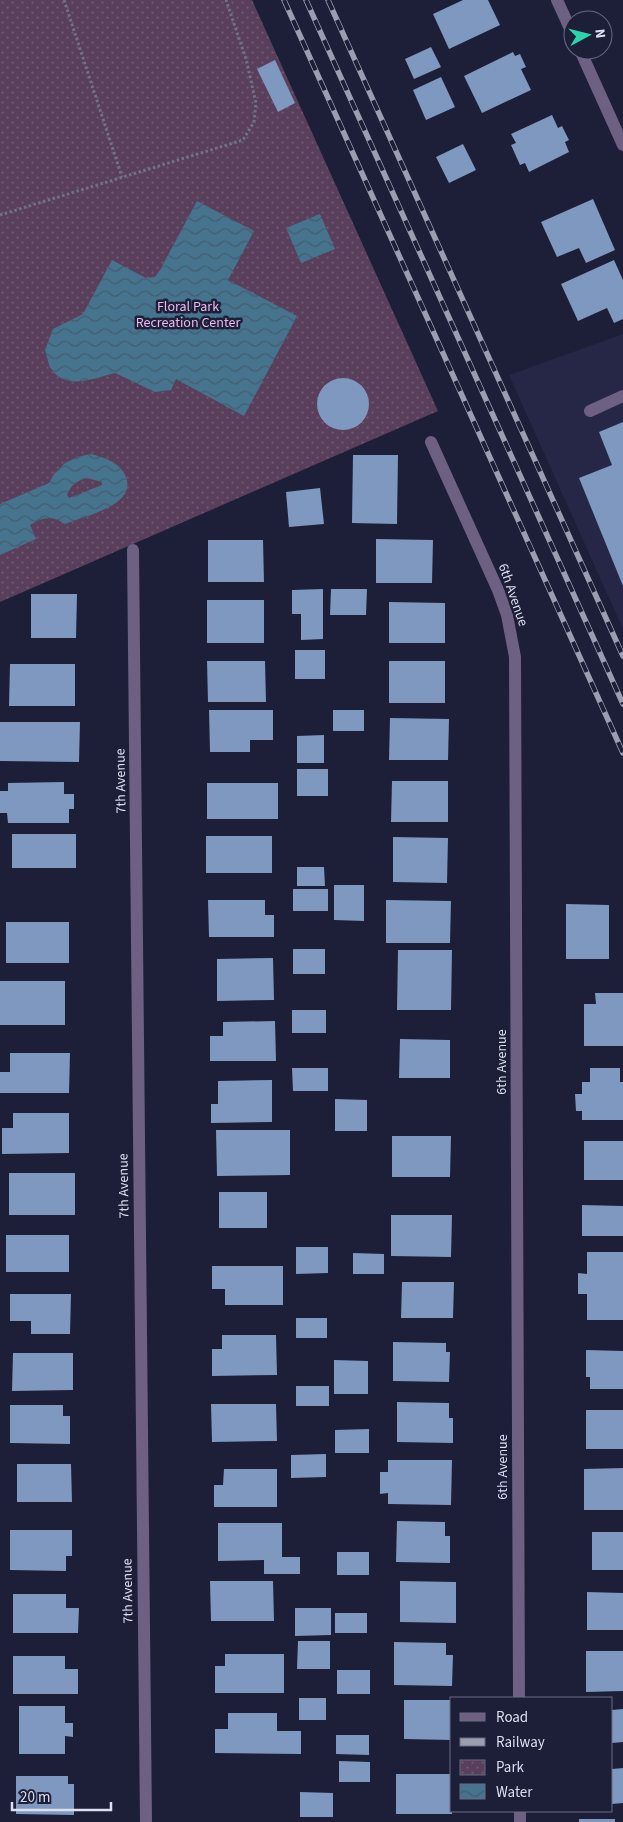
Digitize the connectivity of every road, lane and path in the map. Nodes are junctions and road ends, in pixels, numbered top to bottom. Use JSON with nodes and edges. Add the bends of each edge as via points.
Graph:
{"nodes":[{"id":1,"x":64,"y":0,"type":"edge"},
{"id":2,"x":226,"y":0,"type":"edge"},
{"id":3,"x":557,"y":0,"type":"edge"},
{"id":4,"x":563,"y":13,"type":"edge"},
{"id":5,"x":585,"y":60,"type":"edge"},
{"id":6,"x":620,"y":130,"type":"edge"},
{"id":7,"x":623,"y":145,"type":"edge"},
{"id":8,"x":122,"y":177,"type":"junction"},
{"id":9,"x":0,"y":215,"type":"edge"},
{"id":10,"x":623,"y":396,"type":"edge"},
{"id":11,"x":590,"y":411,"type":"dead end"},
{"id":12,"x":431,"y":442,"type":"dead end"},
{"id":13,"x":133,"y":550,"type":"dead end"},
{"id":14,"x":519,"y":1697,"type":"edge"},
{"id":15,"x":146,"y":1822,"type":"edge"}],
"edges":[{"from":1,"to":8,"type":"path"},
{"from":2,"to":8,"type":"path","via":[[246,59],[256,103],[254,122],[244,140]]},
{"from":3,"to":4,"type":"street"},
{"from":5,"to":6,"type":"street"},
{"from":6,"to":7,"type":"street"},
{"from":8,"to":9,"type":"path"},
{"from":10,"to":11,"type":"street"},
{"from":12,"to":14,"type":"street","name":"6th Avenue","via":[[498,590],[507,615],[515,657]]},
{"from":13,"to":15,"type":"street","name":"7th Avenue"}]}
